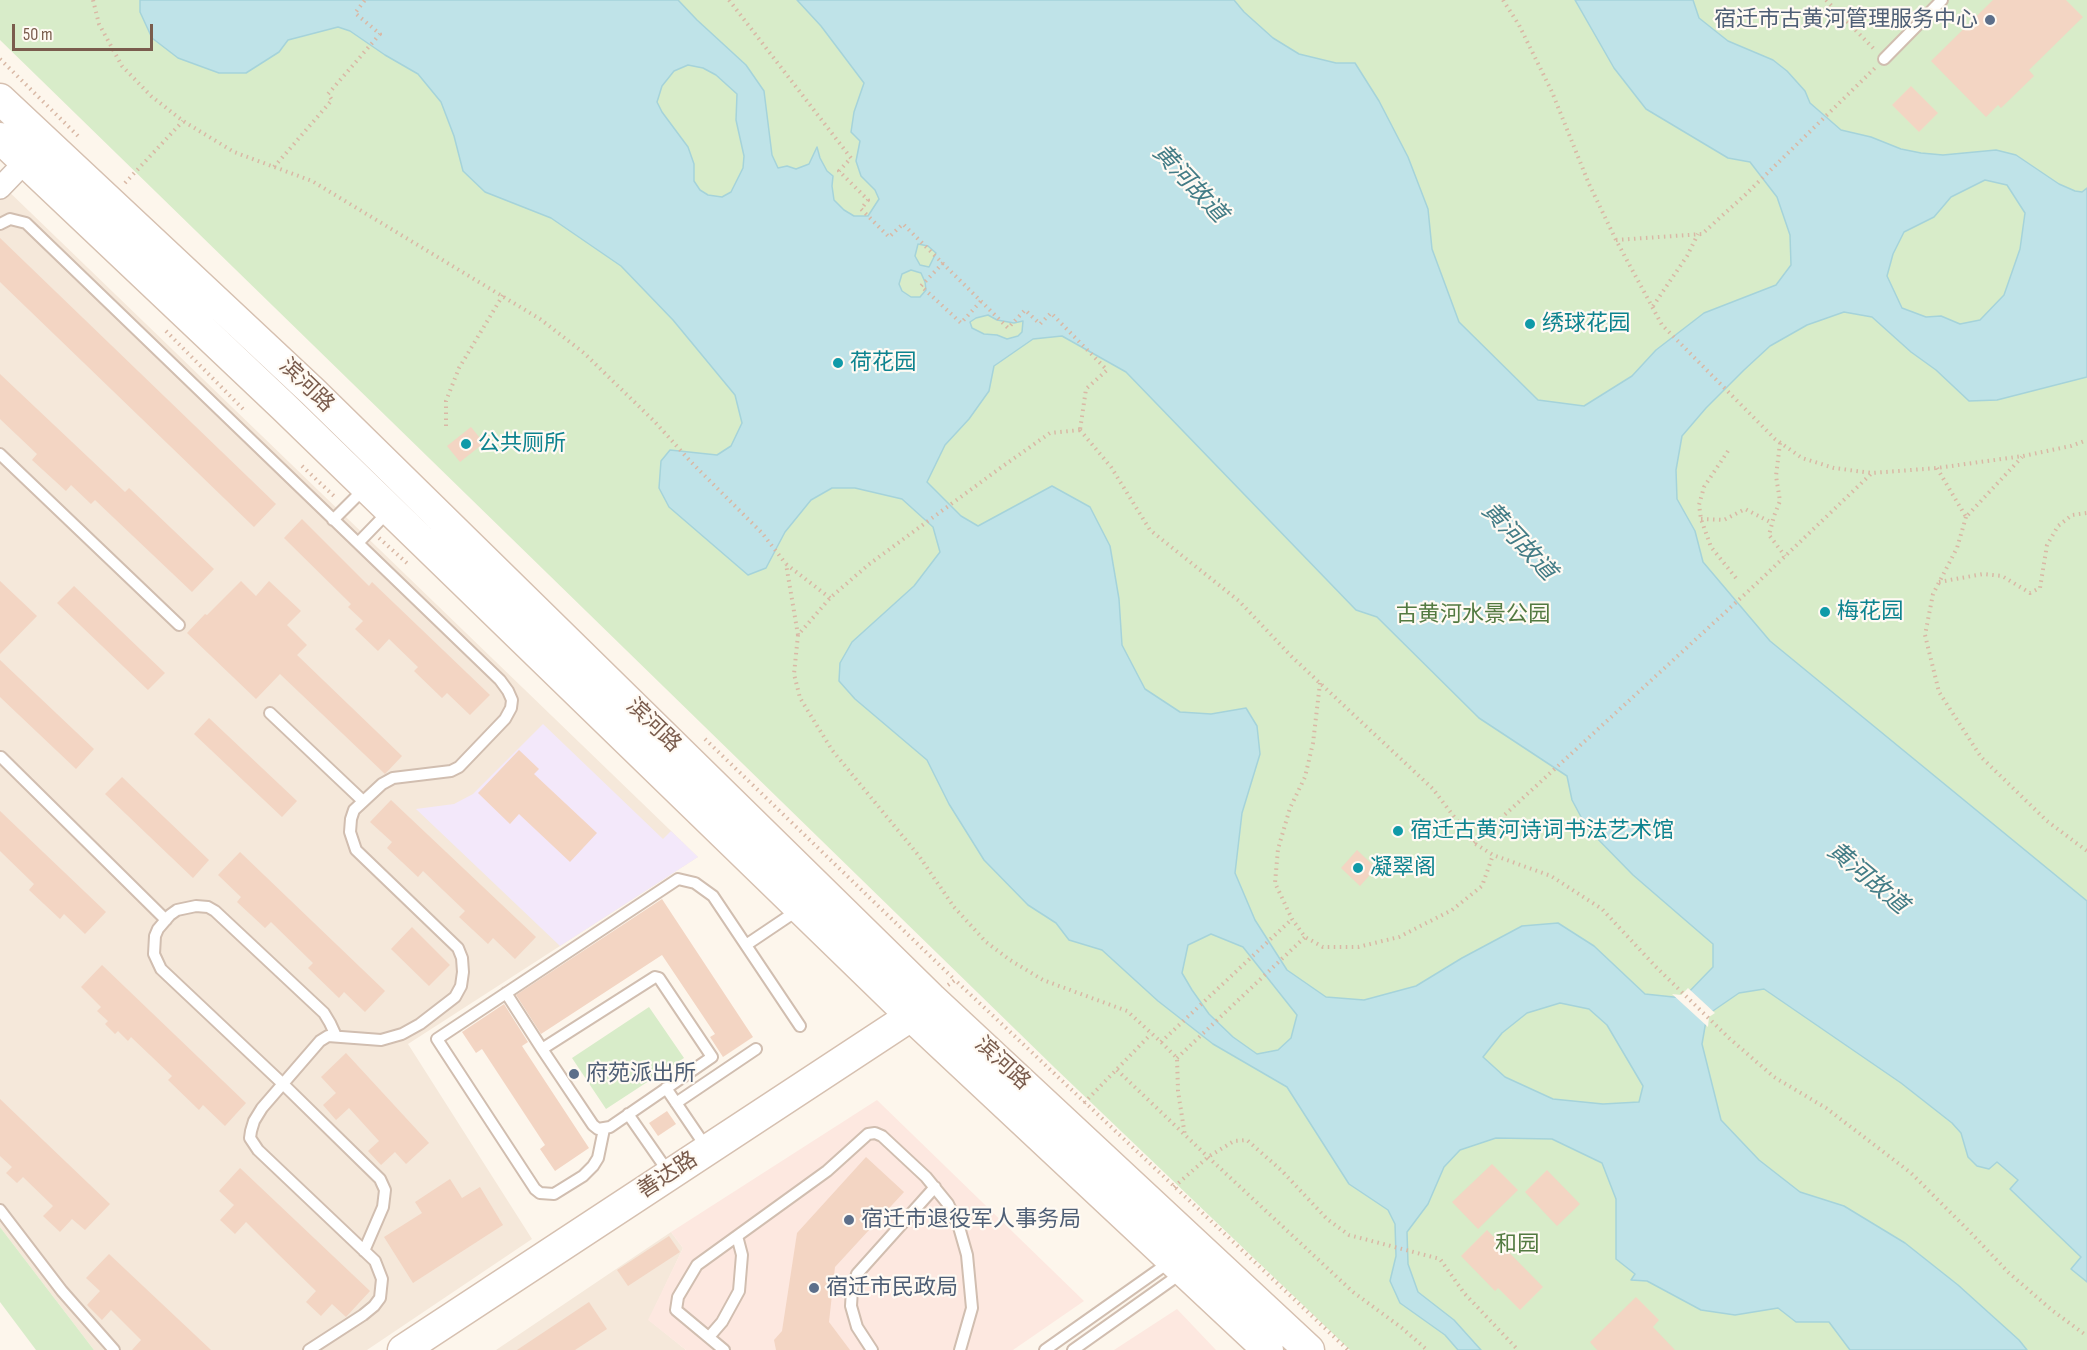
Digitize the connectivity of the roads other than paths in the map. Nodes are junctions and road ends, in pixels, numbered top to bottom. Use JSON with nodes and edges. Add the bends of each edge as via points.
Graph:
{"nodes":[{"id":1,"x":1942,"y":0,"type":"edge"},
{"id":2,"x":1884,"y":59,"type":"road end"},
{"id":3,"x":0,"y":99,"type":"edge"},
{"id":4,"x":8,"y":148,"type":"edge"},
{"id":5,"x":0,"y":188,"type":"edge"},
{"id":6,"x":0,"y":224,"type":"edge"},
{"id":7,"x":0,"y":454,"type":"edge"},
{"id":8,"x":366,"y":486,"type":"junction"},
{"id":9,"x":390,"y":510,"type":"junction"},
{"id":10,"x":333,"y":520,"type":"junction"},
{"id":11,"x":358,"y":543,"type":"junction"},
{"id":12,"x":179,"y":625,"type":"dead end"},
{"id":13,"x":270,"y":712,"type":"dead end"},
{"id":14,"x":1,"y":757,"type":"edge"},
{"id":15,"x":363,"y":801,"type":"junction"},
{"id":16,"x":800,"y":908,"type":"junction"},
{"id":17,"x":166,"y":920,"type":"junction"},
{"id":18,"x":746,"y":945,"type":"junction"},
{"id":19,"x":506,"y":993,"type":"junction"},
{"id":20,"x":921,"y":1007,"type":"junction"},
{"id":21,"x":800,"y":1026,"type":"dead end"},
{"id":22,"x":336,"y":1035,"type":"junction"},
{"id":23,"x":542,"y":1049,"type":"junction"},
{"id":24,"x":756,"y":1049,"type":"dead end"},
{"id":25,"x":283,"y":1084,"type":"junction"},
{"id":26,"x":666,"y":1088,"type":"junction"},
{"id":27,"x":676,"y":1103,"type":"junction"},
{"id":28,"x":628,"y":1114,"type":"junction"},
{"id":29,"x":604,"y":1129,"type":"junction"},
{"id":30,"x":708,"y":1149,"type":"junction"},
{"id":31,"x":670,"y":1174,"type":"junction"},
{"id":32,"x":935,"y":1187,"type":"junction"},
{"id":33,"x":0,"y":1210,"type":"edge"},
{"id":34,"x":737,"y":1236,"type":"junction"},
{"id":35,"x":364,"y":1251,"type":"junction"},
{"id":36,"x":1190,"y":1257,"type":"junction"},
{"id":37,"x":1124,"y":1294,"type":"junction"},
{"id":38,"x":1134,"y":1307,"type":"junction"},
{"id":39,"x":709,"y":1338,"type":"junction"},
{"id":40,"x":114,"y":1350,"type":"edge"},
{"id":41,"x":309,"y":1350,"type":"edge"},
{"id":42,"x":403,"y":1350,"type":"edge"},
{"id":43,"x":724,"y":1350,"type":"edge"},
{"id":44,"x":872,"y":1350,"type":"edge"},
{"id":45,"x":960,"y":1350,"type":"edge"},
{"id":46,"x":1045,"y":1350,"type":"edge"},
{"id":47,"x":1073,"y":1350,"type":"edge"},
{"id":48,"x":1268,"y":1350,"type":"edge"},
{"id":49,"x":1309,"y":1350,"type":"edge"}],
"edges":[{"from":1,"to":2,"type":"lane"},
{"from":3,"to":20,"type":"main road","name":"滨河路","via":[[313,392]]},
{"from":4,"to":5,"type":"street"},
{"from":4,"to":8,"type":"main road","name":"滨河路"},
{"from":6,"to":10,"type":"lane","via":[[10,219],[26,223]]},
{"from":7,"to":12,"type":"lane"},
{"from":8,"to":9,"type":"main road","name":"滨河路"},
{"from":8,"to":10,"type":"lane"},
{"from":9,"to":11,"type":"lane"},
{"from":9,"to":16,"type":"main road","name":"滨河路"},
{"from":10,"to":11,"type":"lane"},
{"from":11,"to":15,"type":"lane","via":[[500,680],[512,700],[505,719],[459,767],[393,778]]},
{"from":13,"to":15,"type":"lane"},
{"from":14,"to":17,"type":"lane"},
{"from":15,"to":22,"type":"lane","via":[[351,819],[356,850],[458,948],[463,972],[455,998],[402,1034],[381,1040]]},
{"from":16,"to":18,"type":"lane"},
{"from":16,"to":20,"type":"main road","name":"滨河路"},
{"from":17,"to":22,"type":"lane","via":[[187,907],[215,911],[324,1013]]},
{"from":17,"to":25,"type":"lane","via":[[158,929],[154,945],[161,969]]},
{"from":18,"to":19,"type":"lane","via":[[713,896],[695,883],[678,879]]},
{"from":18,"to":21,"type":"lane"},
{"from":19,"to":23,"type":"lane"},
{"from":19,"to":29,"type":"lane","via":[[437,1039],[535,1189],[554,1194],[584,1176],[598,1158]]},
{"from":20,"to":30,"type":"main road","name":"善达路"},
{"from":20,"to":36,"type":"main road","name":"滨河路"},
{"from":22,"to":25,"type":"lane","via":[[320,1041]]},
{"from":23,"to":26,"type":"lane","via":[[659,978],[712,1057]]},
{"from":23,"to":29,"type":"lane","via":[[592,1125]]},
{"from":24,"to":27,"type":"lane"},
{"from":25,"to":35,"type":"lane","via":[[380,1179],[385,1190],[383,1208]]},
{"from":25,"to":35,"type":"lane","via":[[254,1121],[250,1138]]},
{"from":26,"to":27,"type":"lane"},
{"from":26,"to":28,"type":"lane"},
{"from":27,"to":30,"type":"lane"},
{"from":28,"to":29,"type":"lane"},
{"from":28,"to":31,"type":"lane"},
{"from":30,"to":31,"type":"main road","name":"善达路"},
{"from":31,"to":42,"type":"main road","name":"善达路"},
{"from":32,"to":34,"type":"lane","via":[[875,1132]]},
{"from":32,"to":44,"type":"lane","via":[[857,1274],[851,1306],[857,1327]]},
{"from":32,"to":45,"type":"lane","via":[[956,1219],[967,1255],[972,1308]]},
{"from":33,"to":40,"type":"lane","via":[[62,1292]]},
{"from":34,"to":39,"type":"lane","via":[[742,1255],[738,1291]]},
{"from":34,"to":39,"type":"lane","via":[[697,1265],[678,1298],[676,1310]]},
{"from":35,"to":41,"type":"lane","via":[[380,1270],[380,1298],[363,1315]]},
{"from":36,"to":37,"type":"lane"},
{"from":36,"to":38,"type":"lane"},
{"from":36,"to":48,"type":"main road","name":"滨河路"},
{"from":36,"to":49,"type":"main road","name":"滨河路"},
{"from":37,"to":38,"type":"lane"},
{"from":37,"to":46,"type":"lane"},
{"from":38,"to":47,"type":"lane"},
{"from":39,"to":43,"type":"lane"}]}
